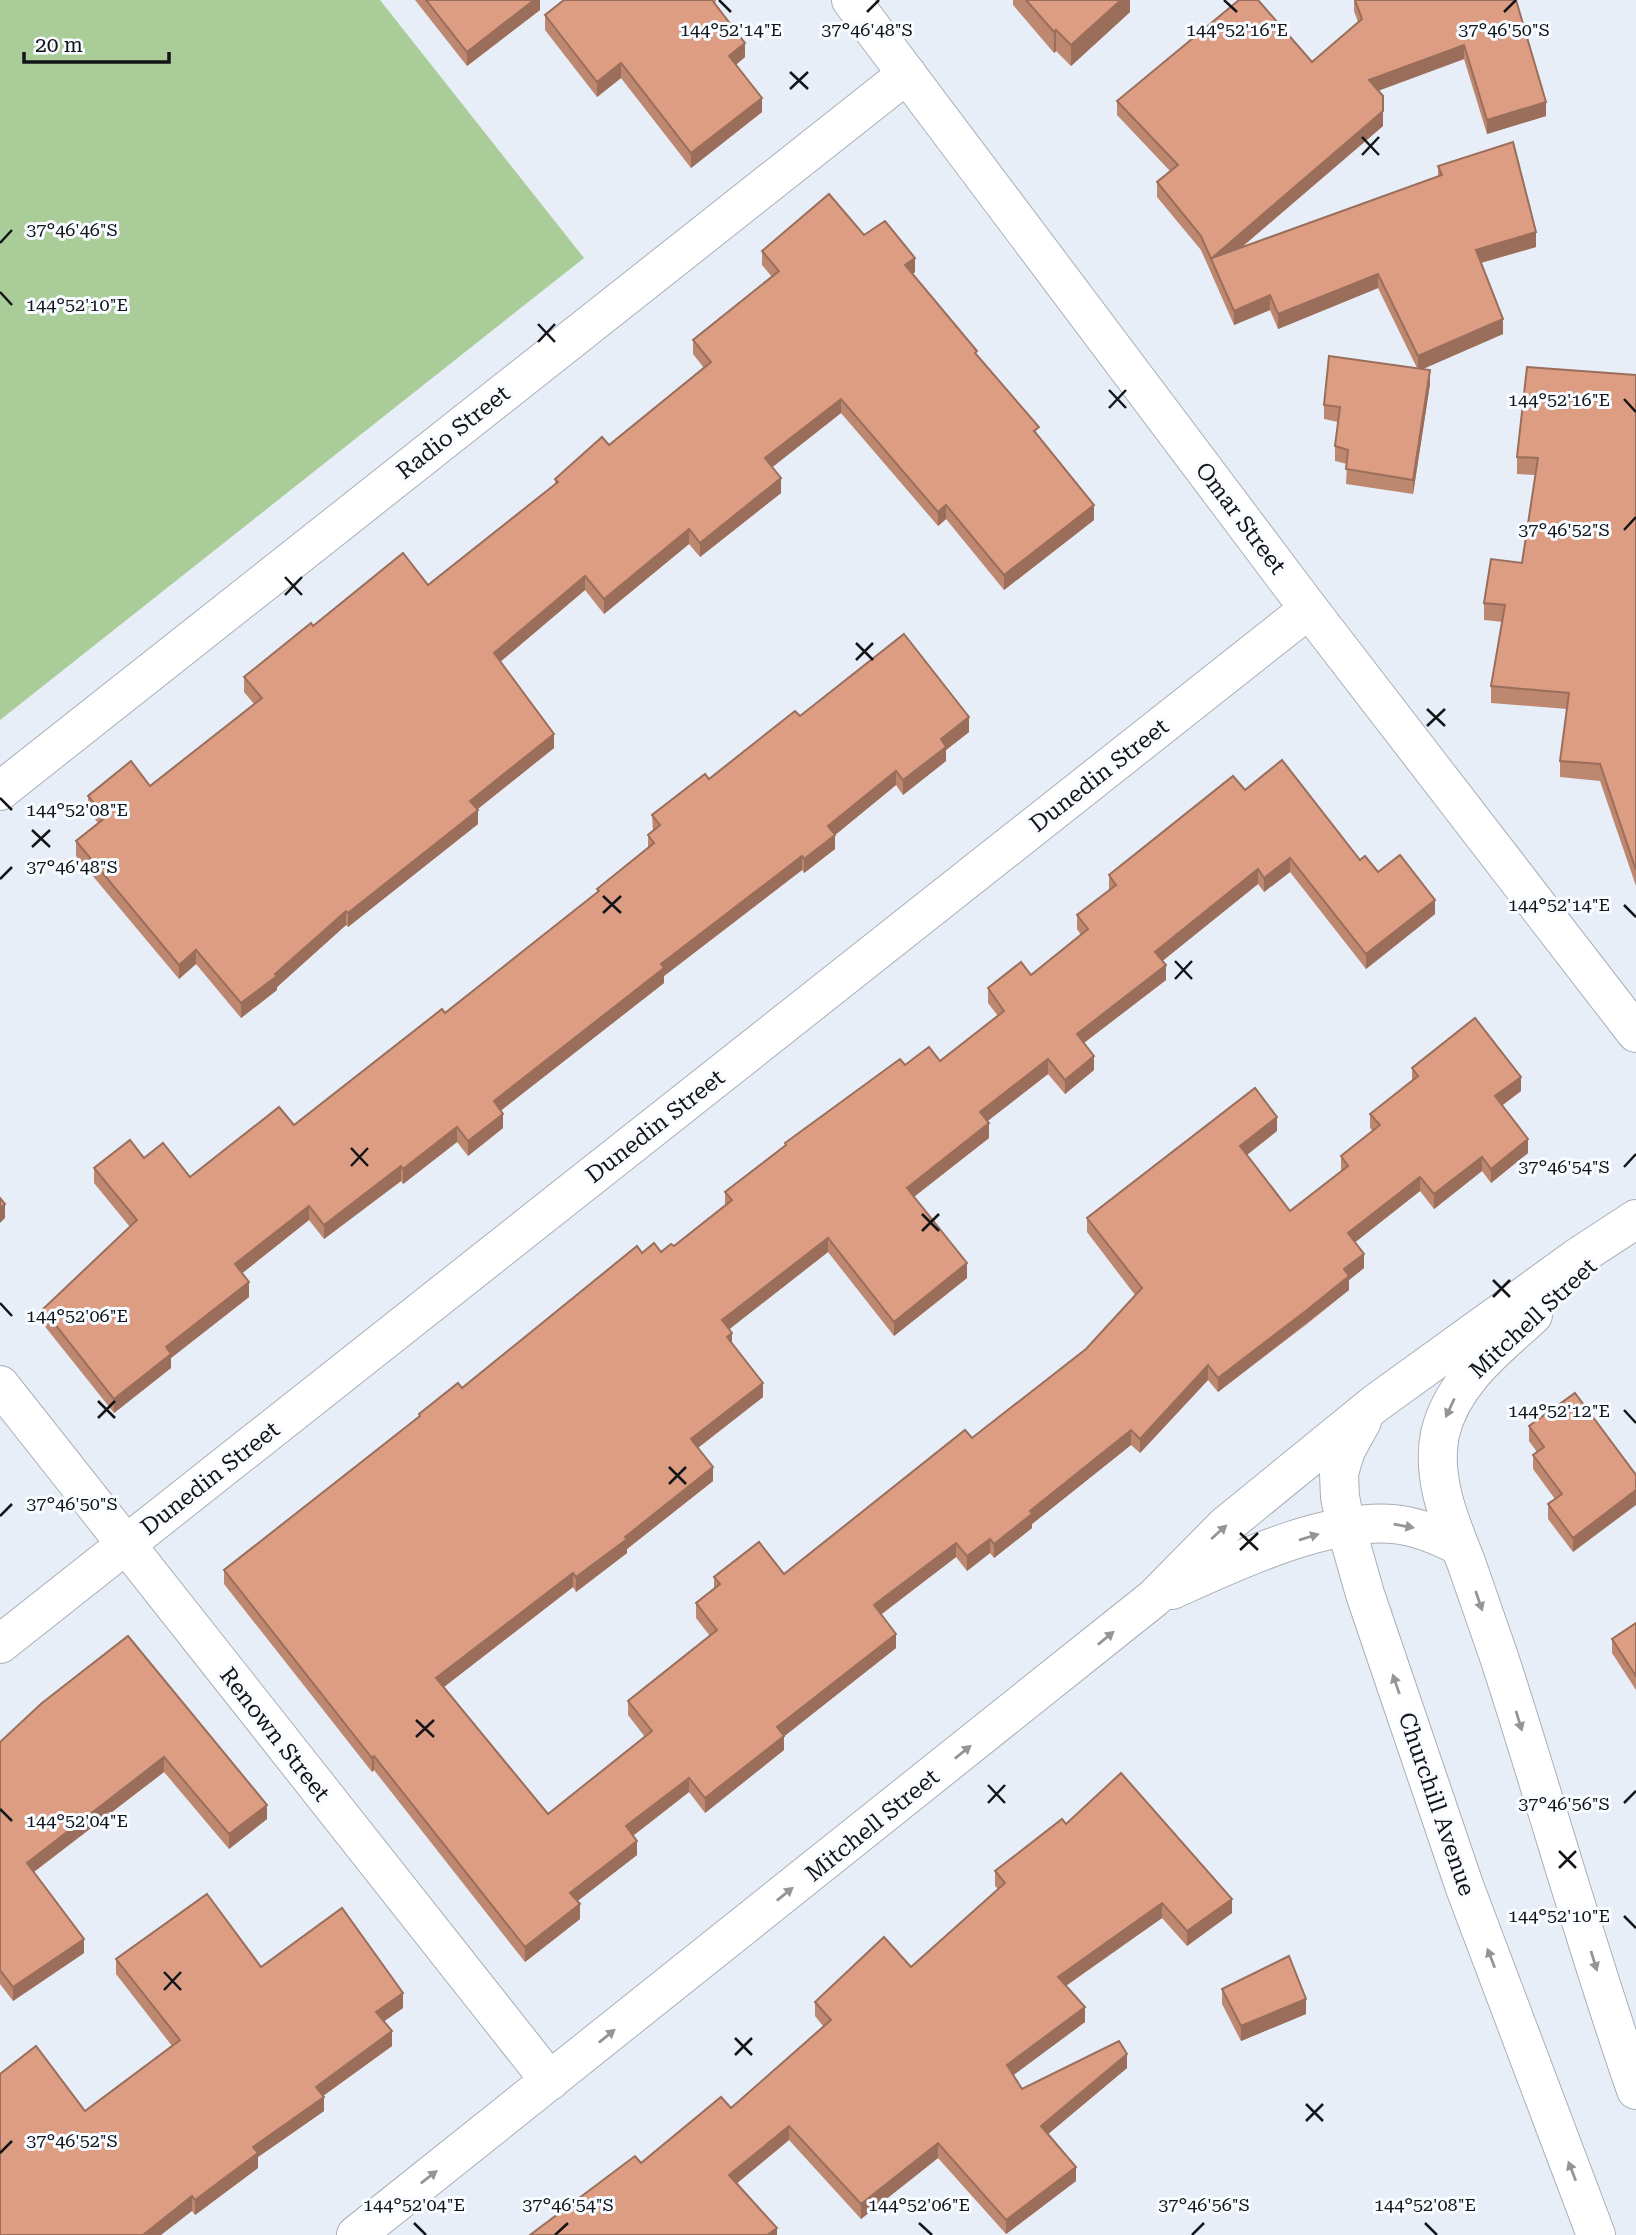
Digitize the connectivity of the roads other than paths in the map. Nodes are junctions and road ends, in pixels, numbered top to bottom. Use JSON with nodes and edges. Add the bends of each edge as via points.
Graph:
{"nodes":[{"id":1,"x":851,"y":0,"type":"edge"},
{"id":2,"x":907,"y":74,"type":"junction"},
{"id":3,"x":1309,"y":609,"type":"junction"},
{"id":4,"x":0,"y":791,"type":"edge"},
{"id":5,"x":1636,"y":1033,"type":"edge"},
{"id":6,"x":1636,"y":1221,"type":"edge"},
{"id":7,"x":0,"y":1385,"type":"edge"},
{"id":8,"x":1376,"y":1403,"type":"junction"},
{"id":9,"x":1346,"y":1527,"type":"junction"},
{"id":10,"x":126,"y":1545,"type":"junction"},
{"id":11,"x":1459,"y":1546,"type":"junction"},
{"id":12,"x":1154,"y":1598,"type":"junction"},
{"id":13,"x":0,"y":1644,"type":"edge"},
{"id":14,"x":550,"y":2081,"type":"junction"},
{"id":15,"x":1636,"y":2091,"type":"edge"},
{"id":16,"x":356,"y":2235,"type":"edge"},
{"id":17,"x":1596,"y":2235,"type":"edge"}],
"edges":[{"from":1,"to":2,"type":"street","name":"Omar Street"},
{"from":2,"to":3,"type":"street","name":"Omar Street"},
{"from":2,"to":4,"type":"street","name":"Radio Street"},
{"from":3,"to":5,"type":"street","name":"Omar Street"},
{"from":3,"to":10,"type":"street","name":"Dunedin Street"},
{"from":6,"to":8,"type":"street","name":"Mitchell Street","via":[[1578,1257]]},
{"from":6,"to":11,"type":"street","name":"Mitchell Street","one_way":true,"via":[[1484,1360],[1452,1403],[1440,1434],[1438,1466]]},
{"from":7,"to":10,"type":"street","name":"Renown Street"},
{"from":8,"to":9,"type":"street","name":"Mitchell Street","via":[[1358,1426],[1342,1461],[1339,1484]]},
{"from":12,"to":8,"type":"street","name":"Mitchell Street","one_way":true,"via":[[1225,1526]]},
{"from":9,"to":11,"type":"street","one_way":true,"via":[[1397,1525],[1429,1532]]},
{"from":12,"to":9,"type":"street","one_way":true,"via":[[1252,1556]]},
{"from":17,"to":9,"type":"street","name":"Churchill Avenue","one_way":true,"via":[[1465,1888]]},
{"from":10,"to":13,"type":"street","name":"Dunedin Street"},
{"from":10,"to":14,"type":"street","name":"Renown Street"},
{"from":11,"to":15,"type":"street","one_way":true},
{"from":14,"to":12,"type":"street","name":"Mitchell Street","one_way":true},
{"from":16,"to":14,"type":"street","name":"Mitchell Street","one_way":true}]}
